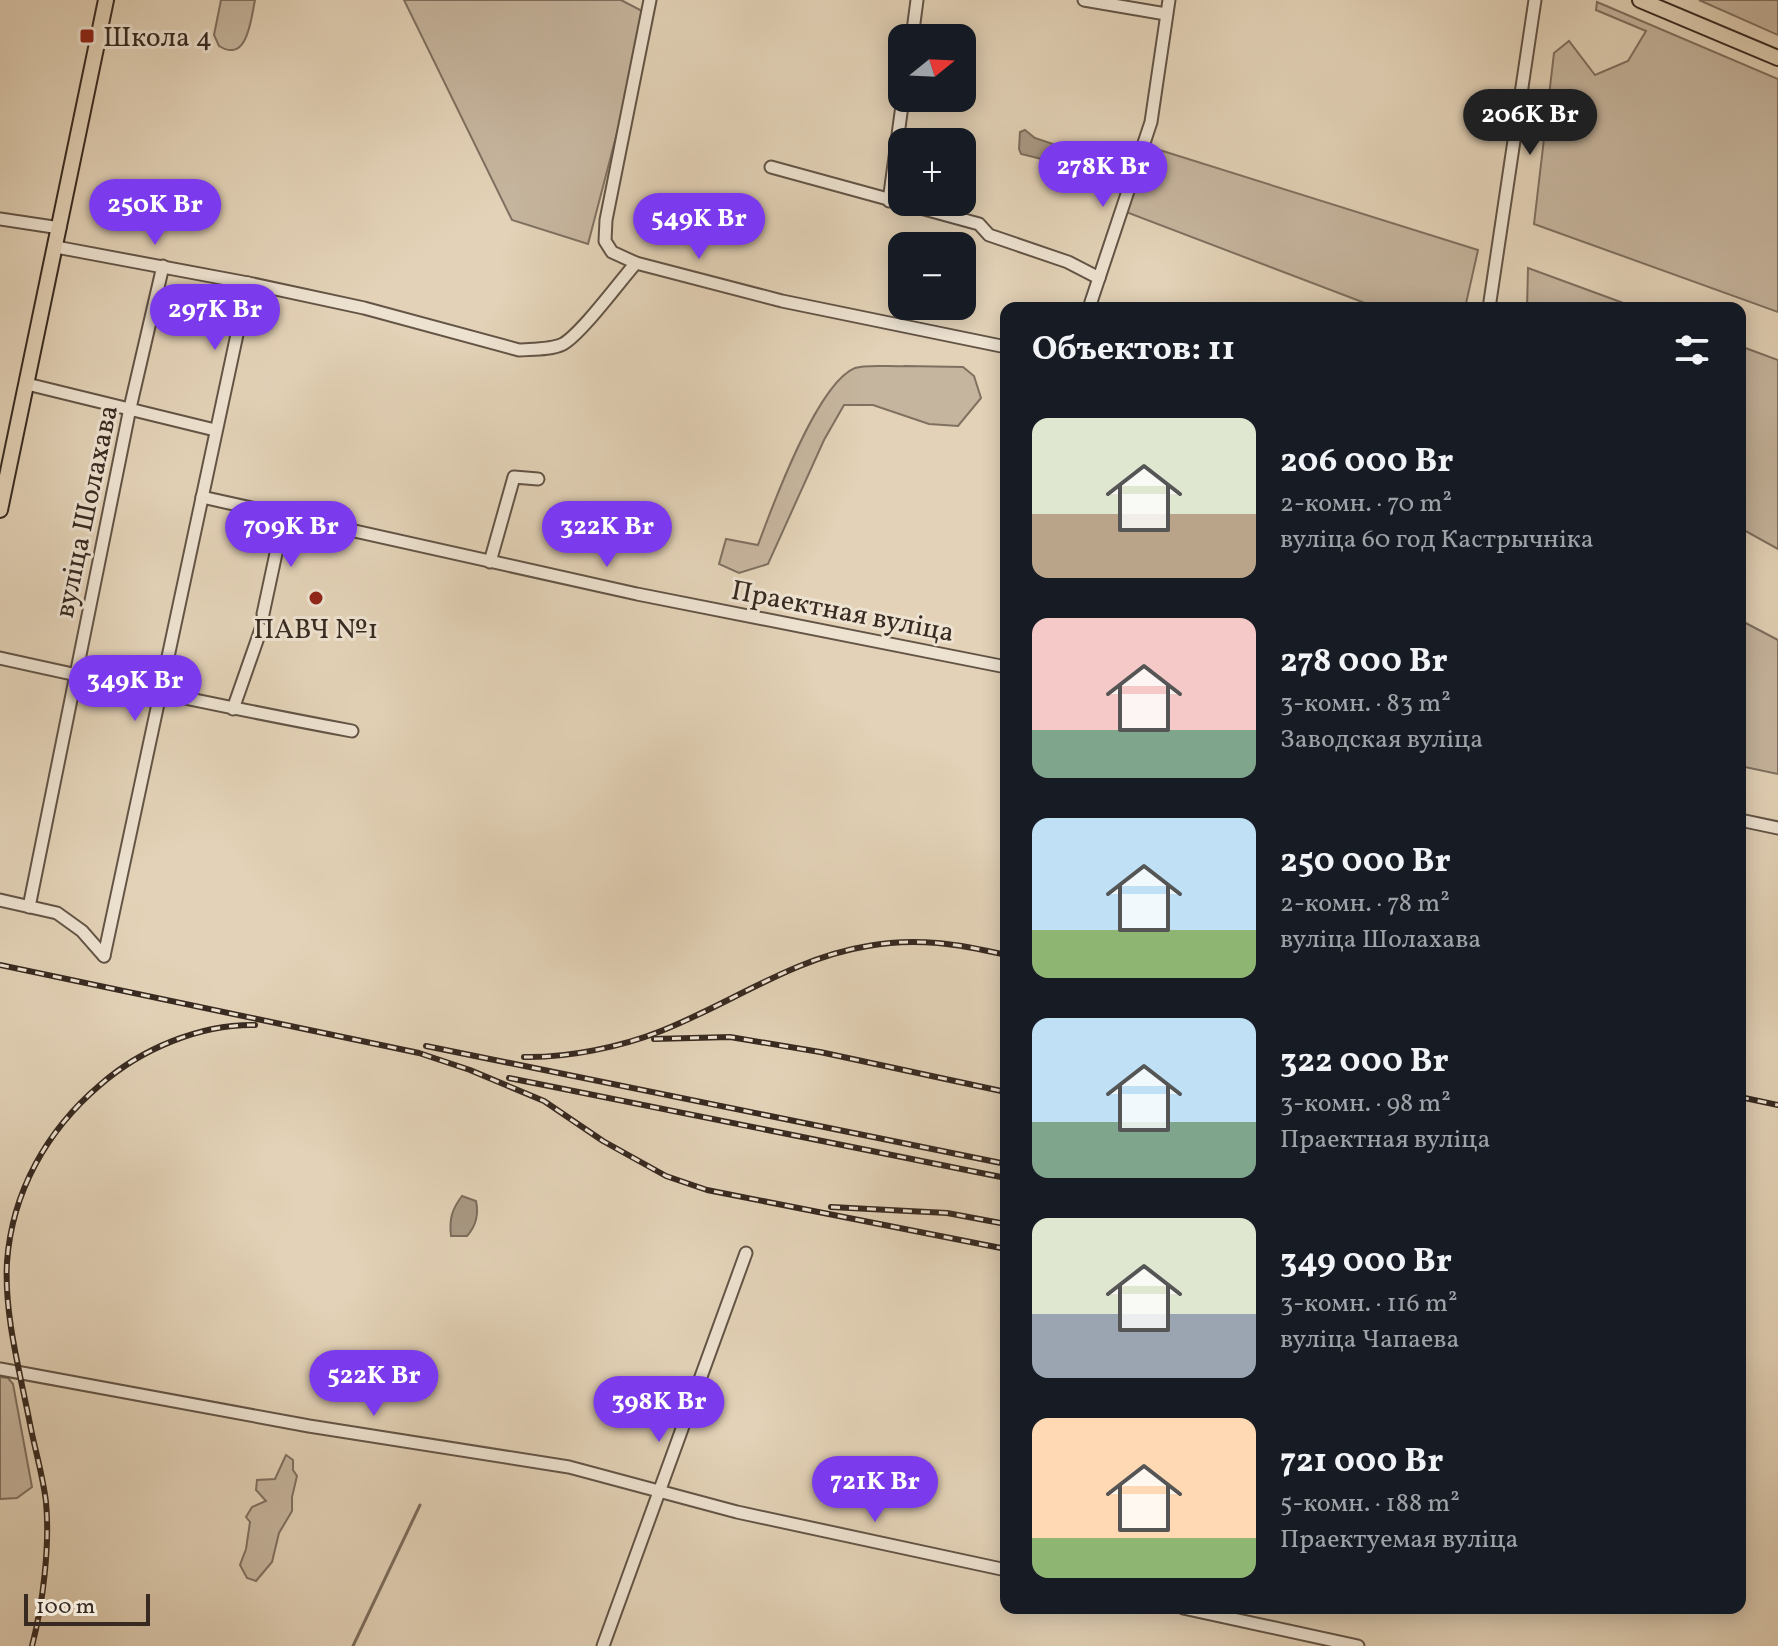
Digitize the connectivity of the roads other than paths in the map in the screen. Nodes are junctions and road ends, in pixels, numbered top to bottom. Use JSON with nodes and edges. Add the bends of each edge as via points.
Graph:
{"nodes":[{"id":1,"x":106,"y":0,"type":"edge"},
{"id":2,"x":650,"y":0,"type":"edge"},
{"id":3,"x":917,"y":0,"type":"edge"},
{"id":4,"x":1084,"y":0,"type":"edge"},
{"id":5,"x":1169,"y":0,"type":"edge"},
{"id":6,"x":1535,"y":0,"type":"edge"},
{"id":7,"x":1640,"y":0,"type":"edge"},
{"id":8,"x":1166,"y":14,"type":"junction"},
{"id":9,"x":914,"y":24,"type":"edge"},
{"id":10,"x":1778,"y":58,"type":"edge"},
{"id":11,"x":771,"y":167,"type":"dead end"},
{"id":12,"x":888,"y":201,"type":"edge"},
{"id":13,"x":948,"y":216,"type":"edge"},
{"id":14,"x":0,"y":219,"type":"edge"},
{"id":15,"x":60,"y":228,"type":"junction"},
{"id":16,"x":56,"y":247,"type":"junction"},
{"id":17,"x":636,"y":263,"type":"junction"},
{"id":18,"x":163,"y":266,"type":"junction"},
{"id":19,"x":1099,"y":278,"type":"junction"},
{"id":20,"x":248,"y":283,"type":"junction"},
{"id":21,"x":1091,"y":302,"type":"edge"},
{"id":22,"x":1490,"y":302,"type":"edge"},
{"id":23,"x":1000,"y":346,"type":"edge"},
{"id":24,"x":27,"y":384,"type":"junction"},
{"id":25,"x":130,"y":408,"type":"junction"},
{"id":26,"x":215,"y":430,"type":"junction"},
{"id":27,"x":538,"y":479,"type":"dead end"},
{"id":28,"x":202,"y":497,"type":"junction"},
{"id":29,"x":0,"y":510,"type":"edge"},
{"id":30,"x":284,"y":516,"type":"junction"},
{"id":31,"x":490,"y":562,"type":"junction"},
{"id":32,"x":263,"y":614,"type":"dead end"},
{"id":33,"x":261,"y":629,"type":"dead end"},
{"id":34,"x":0,"y":658,"type":"edge"},
{"id":35,"x":1000,"y":666,"type":"edge"},
{"id":36,"x":76,"y":675,"type":"junction"},
{"id":37,"x":160,"y":691,"type":"junction"},
{"id":38,"x":233,"y":709,"type":"junction"},
{"id":39,"x":352,"y":731,"type":"dead end"},
{"id":40,"x":1746,"y":821,"type":"edge"},
{"id":41,"x":1778,"y":828,"type":"edge"},
{"id":42,"x":0,"y":900,"type":"edge"},
{"id":43,"x":29,"y":907,"type":"junction"},
{"id":44,"x":746,"y":1253,"type":"dead end"},
{"id":45,"x":0,"y":1369,"type":"edge"},
{"id":46,"x":660,"y":1493,"type":"junction"},
{"id":47,"x":1000,"y":1569,"type":"edge"},
{"id":48,"x":1211,"y":1614,"type":"edge"},
{"id":49,"x":603,"y":1646,"type":"edge"},
{"id":50,"x":1358,"y":1646,"type":"edge"}],
"edges":[{"from":1,"to":15,"type":"main road"},
{"from":2,"to":17,"type":"street","via":[[605,231],[612,252]]},
{"from":3,"to":9,"type":"street"},
{"from":4,"to":8,"type":"street"},
{"from":5,"to":8,"type":"street"},
{"from":6,"to":22,"type":"street"},
{"from":7,"to":10,"type":"main road"},
{"from":8,"to":19,"type":"street","via":[[1151,122]]},
{"from":11,"to":12,"type":"street"},
{"from":13,"to":19,"type":"street","via":[[979,224],[989,235]]},
{"from":14,"to":15,"type":"street"},
{"from":15,"to":16,"type":"main road"},
{"from":16,"to":18,"type":"street"},
{"from":16,"to":24,"type":"main road"},
{"from":17,"to":20,"type":"street","via":[[563,344],[543,349],[519,350]]},
{"from":17,"to":23,"type":"street","via":[[782,301]]},
{"from":18,"to":20,"type":"street"},
{"from":18,"to":25,"type":"street","name":"вуліца Шолахава"},
{"from":19,"to":21,"type":"street"},
{"from":20,"to":26,"type":"street"},
{"from":24,"to":25,"type":"street"},
{"from":24,"to":29,"type":"main road"},
{"from":25,"to":26,"type":"street"},
{"from":25,"to":36,"type":"street","name":"вуліца Шолахава"},
{"from":26,"to":28,"type":"street"},
{"from":27,"to":31,"type":"street","via":[[514,477]]},
{"from":28,"to":30,"type":"street","name":"Праектная вуліца"},
{"from":28,"to":37,"type":"street"},
{"from":30,"to":31,"type":"street","name":"Праектная вуліца"},
{"from":30,"to":32,"type":"street"},
{"from":31,"to":35,"type":"street","name":"Праектная вуліца"},
{"from":33,"to":38,"type":"street"},
{"from":34,"to":36,"type":"street"},
{"from":36,"to":37,"type":"street"},
{"from":36,"to":43,"type":"street","name":"вуліца Шолахава"},
{"from":37,"to":38,"type":"street"},
{"from":37,"to":43,"type":"street","via":[[104,956],[57,913]]},
{"from":38,"to":39,"type":"street"},
{"from":40,"to":41,"type":"street"},
{"from":42,"to":43,"type":"street"},
{"from":44,"to":46,"type":"street"},
{"from":45,"to":46,"type":"street","via":[[569,1467]]},
{"from":46,"to":47,"type":"street"},
{"from":46,"to":49,"type":"street"},
{"from":48,"to":50,"type":"street"}]}
